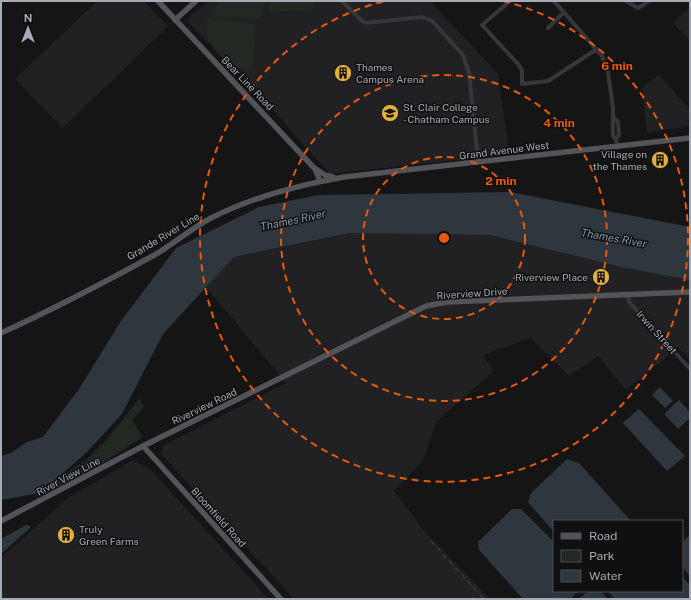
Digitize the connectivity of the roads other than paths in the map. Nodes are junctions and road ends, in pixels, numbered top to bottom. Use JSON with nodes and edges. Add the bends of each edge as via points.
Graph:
{"nodes":[{"id":1,"x":158,"y":1,"type":"edge"},
{"id":2,"x":196,"y":1,"type":"edge"},
{"id":3,"x":342,"y":1,"type":"edge"},
{"id":4,"x":510,"y":1,"type":"edge"},
{"id":5,"x":554,"y":1,"type":"edge"},
{"id":6,"x":626,"y":1,"type":"edge"},
{"id":7,"x":649,"y":1,"type":"edge"},
{"id":8,"x":564,"y":12,"type":"junction"},
{"id":9,"x":175,"y":20,"type":"junction"},
{"id":10,"x":548,"y":28,"type":"dead end"},
{"id":11,"x":597,"y":49,"type":"junction"},
{"id":12,"x":690,"y":138,"type":"edge"},
{"id":13,"x":616,"y":146,"type":"junction"},
{"id":14,"x":478,"y":162,"type":"junction"},
{"id":15,"x":315,"y":169,"type":"junction"},
{"id":16,"x":339,"y":177,"type":"junction"},
{"id":17,"x":320,"y":181,"type":"junction"},
{"id":18,"x":690,"y":292,"type":"edge"},
{"id":19,"x":626,"y":293,"type":"junction"},
{"id":20,"x":1,"y":333,"type":"edge"},
{"id":21,"x":690,"y":369,"type":"edge"},
{"id":22,"x":273,"y":382,"type":"joint"},
{"id":23,"x":143,"y":446,"type":"junction"},
{"id":24,"x":1,"y":521,"type":"edge"},
{"id":25,"x":281,"y":599,"type":"edge"}],
"edges":[{"from":1,"to":9,"type":"main road","name":"Bear Line Road"},
{"from":2,"to":9,"type":"main road"},
{"from":3,"to":14,"type":"street","via":[[366,23],[422,17],[430,19],[458,48],[469,72]]},
{"from":4,"to":11,"type":"street","via":[[482,25],[520,67],[522,84],[548,81]]},
{"from":5,"to":8,"type":"street"},
{"from":6,"to":7,"type":"street","via":[[638,8]]},
{"from":8,"to":10,"type":"street"},
{"from":8,"to":11,"type":"street"},
{"from":9,"to":15,"type":"main road","name":"Bear Line Road"},
{"from":11,"to":13,"type":"street","via":[[608,73],[614,118],[618,122],[619,135]]},
{"from":12,"to":13,"type":"main road","name":"Grand Avenue West"},
{"from":13,"to":14,"type":"main road","name":"Grand Avenue West"},
{"from":14,"to":16,"type":"main road","name":"Grand Avenue West"},
{"from":15,"to":16,"type":"main road","via":[[328,177]]},
{"from":15,"to":17,"type":"main road","name":"Bear Line Road"},
{"from":16,"to":17,"type":"main road","name":"Grand Avenue West"},
{"from":17,"to":20,"type":"main road","name":"Grande River Line","via":[[253,200],[211,218],[159,252]]},
{"from":18,"to":19,"type":"main road","name":"Riverview Drive"},
{"from":19,"to":21,"type":"street","name":"Irwin Street","via":[[630,303]]},
{"from":19,"to":22,"type":"main road","name":"Riverview Drive","via":[[437,303],[417,310]]},
{"from":22,"to":23,"type":"main road","name":"Riverview Road"},
{"from":23,"to":24,"type":"main road","name":"River View Line"},
{"from":23,"to":25,"type":"main road","name":"Bloomfield Road"}]}
